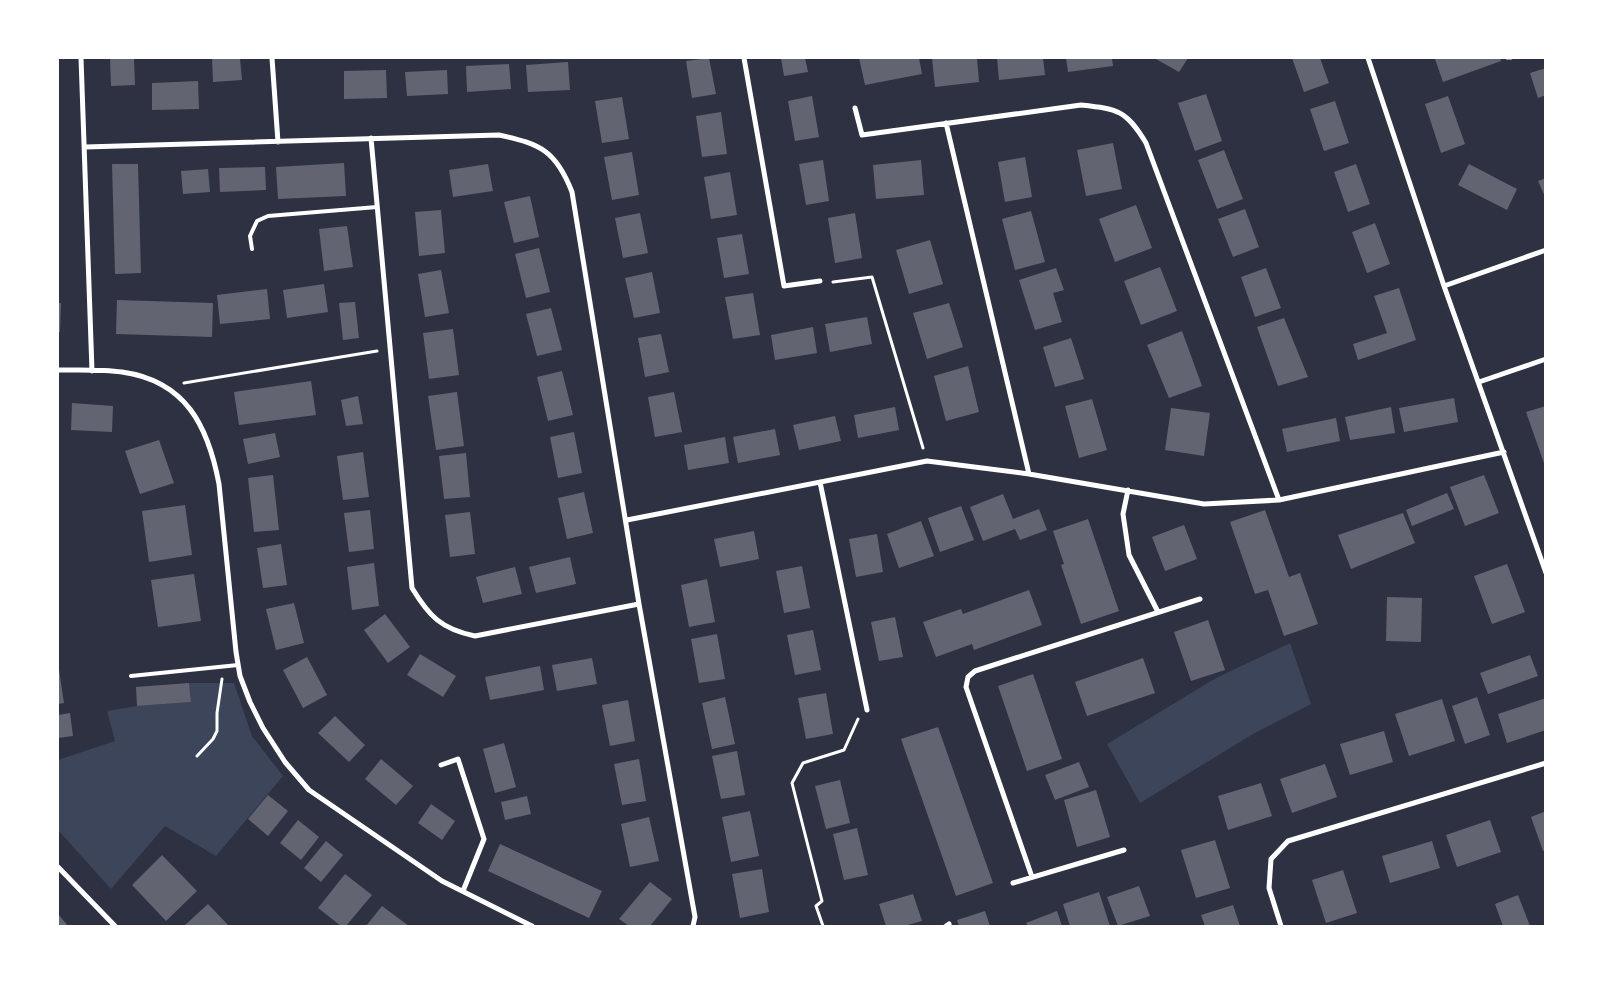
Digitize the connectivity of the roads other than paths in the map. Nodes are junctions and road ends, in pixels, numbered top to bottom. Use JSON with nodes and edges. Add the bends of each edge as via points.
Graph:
{"nodes":[{"id":1,"x":81,"y":58,"type":"edge"},
{"id":2,"x":272,"y":58,"type":"edge"},
{"id":3,"x":744,"y":58,"type":"edge"},
{"id":4,"x":1368,"y":58,"type":"edge"},
{"id":5,"x":856,"y":108,"type":"dead end"},
{"id":6,"x":946,"y":123,"type":"junction"},
{"id":7,"x":371,"y":138,"type":"junction"},
{"id":8,"x":278,"y":142,"type":"junction"},
{"id":9,"x":84,"y":147,"type":"junction"},
{"id":10,"x":377,"y":207,"type":"junction"},
{"id":11,"x":252,"y":249,"type":"dead end"},
{"id":12,"x":1546,"y":250,"type":"edge"},
{"id":13,"x":820,"y":281,"type":"road end"},
{"id":14,"x":1444,"y":286,"type":"junction"},
{"id":15,"x":1546,"y":359,"type":"edge"},
{"id":16,"x":58,"y":370,"type":"edge"},
{"id":17,"x":92,"y":371,"type":"junction"},
{"id":18,"x":1479,"y":382,"type":"junction"},
{"id":19,"x":1504,"y":452,"type":"junction"},
{"id":20,"x":1029,"y":474,"type":"junction"},
{"id":21,"x":820,"y":482,"type":"junction"},
{"id":22,"x":1128,"y":490,"type":"junction"},
{"id":23,"x":1279,"y":500,"type":"junction"},
{"id":24,"x":626,"y":520,"type":"junction"},
{"id":25,"x":1546,"y":574,"type":"edge"},
{"id":26,"x":1200,"y":599,"type":"dead end"},
{"id":27,"x":639,"y":604,"type":"junction"},
{"id":28,"x":1158,"y":612,"type":"junction"},
{"id":29,"x":238,"y":665,"type":"junction"},
{"id":30,"x":132,"y":676,"type":"dead end"},
{"id":31,"x":867,"y":710,"type":"road end"},
{"id":32,"x":1546,"y":763,"type":"edge"},
{"id":33,"x":441,"y":765,"type":"dead end"},
{"id":34,"x":1124,"y":850,"type":"dead end"},
{"id":35,"x":58,"y":867,"type":"edge"},
{"id":36,"x":1032,"y":877,"type":"junction"},
{"id":37,"x":1013,"y":883,"type":"dead end"},
{"id":38,"x":463,"y":891,"type":"junction"},
{"id":39,"x":115,"y":926,"type":"edge"},
{"id":40,"x":532,"y":926,"type":"edge"},
{"id":41,"x":693,"y":926,"type":"edge"},
{"id":42,"x":1281,"y":926,"type":"edge"}],
"edges":[{"from":1,"to":9,"type":"street"},
{"from":2,"to":8,"type":"street"},
{"from":3,"to":13,"type":"street","via":[[784,286]]},
{"from":4,"to":14,"type":"street"},
{"from":5,"to":6,"type":"street","via":[[862,135]]},
{"from":6,"to":20,"type":"street"},
{"from":6,"to":23,"type":"street","via":[[1081,105],[1110,108],[1133,121],[1146,143]]},
{"from":7,"to":8,"type":"street"},
{"from":7,"to":10,"type":"street"},
{"from":7,"to":24,"type":"street","via":[[499,135],[527,141],[548,153],[563,170],[572,192]]},
{"from":8,"to":9,"type":"street"},
{"from":9,"to":17,"type":"street"},
{"from":10,"to":11,"type":"lane","via":[[268,216],[257,221],[250,236]]},
{"from":10,"to":27,"type":"street","via":[[412,588],[424,607],[455,632],[475,636]]},
{"from":12,"to":14,"type":"street"},
{"from":14,"to":18,"type":"street"},
{"from":15,"to":18,"type":"street"},
{"from":16,"to":17,"type":"street"},
{"from":17,"to":29,"type":"street","via":[[122,372],[166,386],[197,417],[214,458]]},
{"from":18,"to":19,"type":"street"},
{"from":19,"to":23,"type":"street"},
{"from":19,"to":25,"type":"street"},
{"from":20,"to":21,"type":"street","via":[[927,461]]},
{"from":20,"to":22,"type":"street"},
{"from":21,"to":24,"type":"street"},
{"from":21,"to":31,"type":"street"},
{"from":22,"to":23,"type":"street","via":[[1204,504]]},
{"from":22,"to":28,"type":"street","via":[[1122,514],[1129,554]]},
{"from":24,"to":27,"type":"street"},
{"from":26,"to":28,"type":"street"},
{"from":27,"to":41,"type":"street","via":[[696,917]]},
{"from":28,"to":36,"type":"street","via":[[975,671],[968,677],[966,687]]},
{"from":29,"to":30,"type":"lane"},
{"from":29,"to":38,"type":"street","via":[[263,728],[285,762],[309,790],[442,881]]},
{"from":32,"to":42,"type":"street","via":[[1288,841],[1271,859],[1269,888]]},
{"from":33,"to":38,"type":"street","via":[[458,759],[484,839]]},
{"from":34,"to":36,"type":"street"},
{"from":35,"to":39,"type":"street"},
{"from":36,"to":37,"type":"street"},
{"from":38,"to":40,"type":"street"}]}
